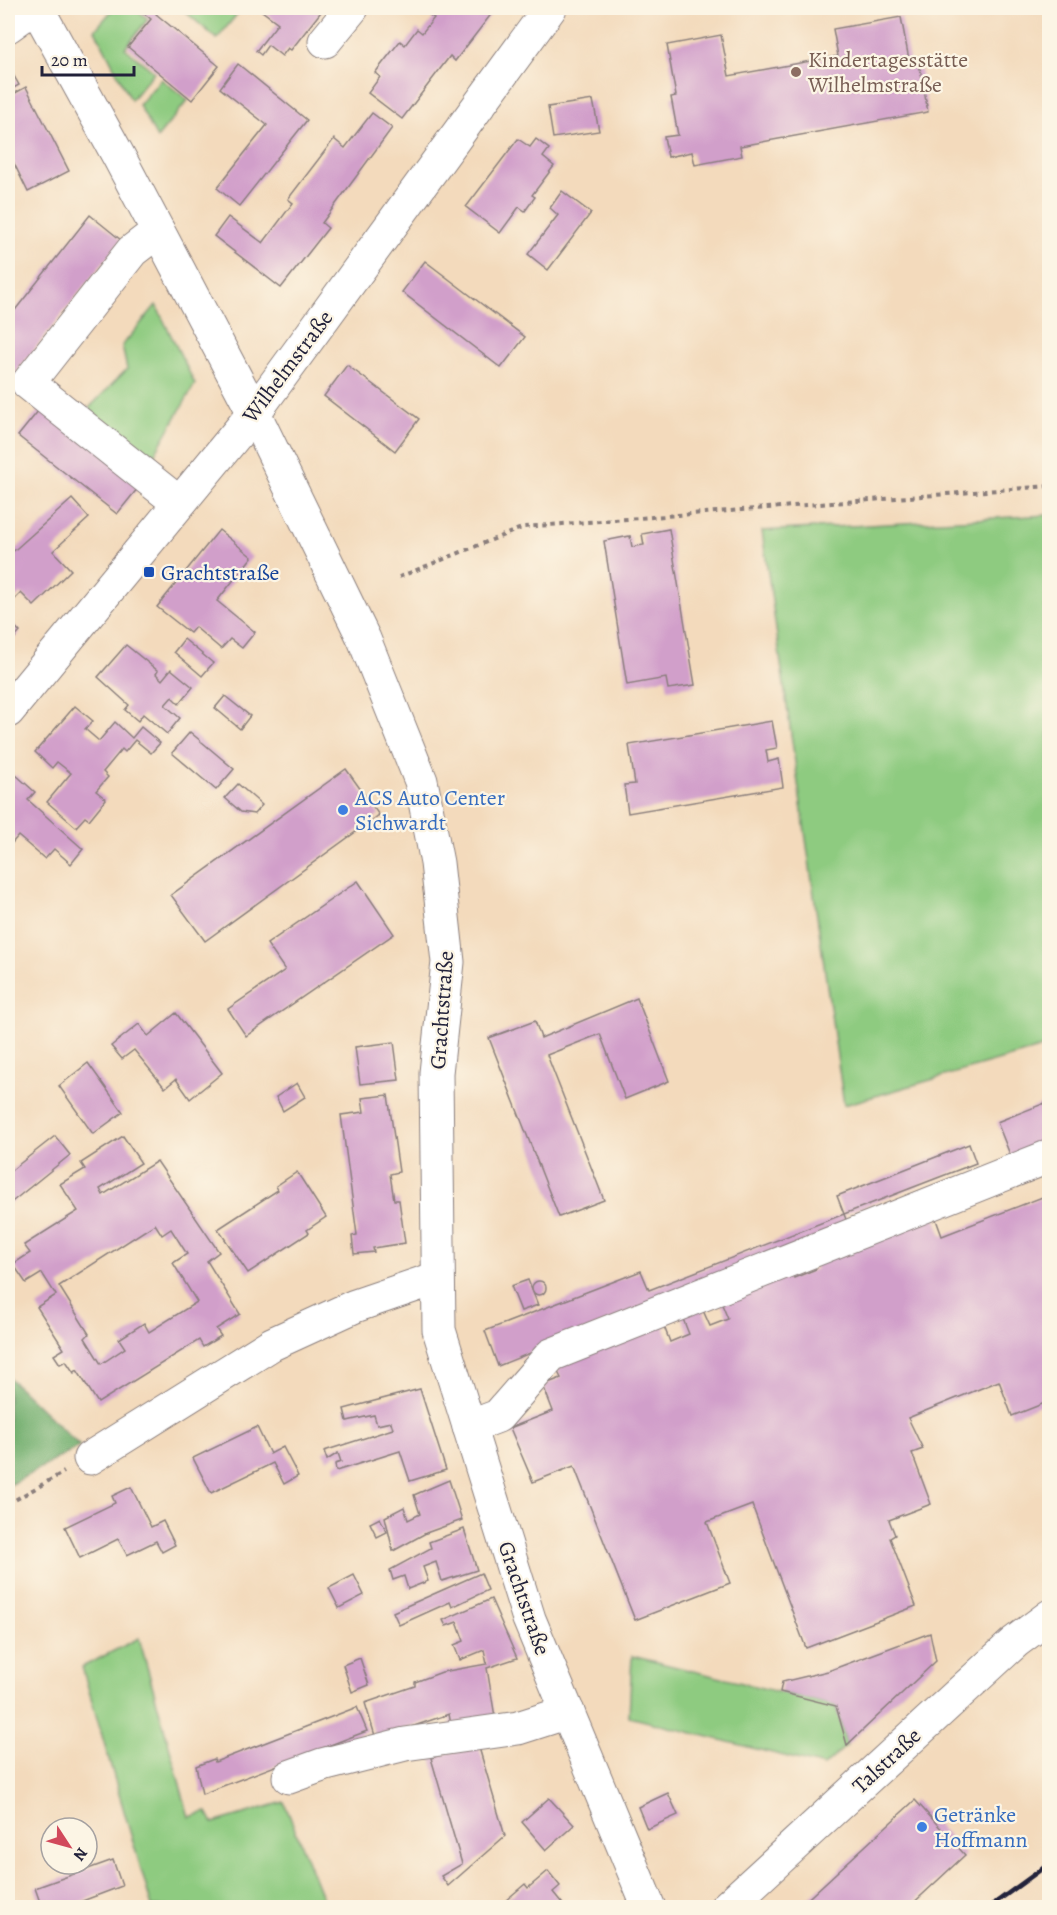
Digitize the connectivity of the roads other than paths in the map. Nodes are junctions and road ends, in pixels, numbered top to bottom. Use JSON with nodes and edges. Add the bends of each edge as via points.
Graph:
{"nodes":[{"id":1,"x":35,"y":8,"type":"edge"},
{"id":2,"x":352,"y":8,"type":"edge"},
{"id":3,"x":545,"y":10,"type":"edge"},
{"id":4,"x":8,"y":26,"type":"edge"},
{"id":5,"x":325,"y":41,"type":"dead end"},
{"id":6,"x":158,"y":231,"type":"junction"},
{"id":7,"x":254,"y":413,"type":"junction"},
{"id":8,"x":178,"y":503,"type":"junction"},
{"id":9,"x":8,"y":711,"type":"edge"},
{"id":10,"x":1050,"y":1156,"type":"edge"},
{"id":11,"x":437,"y":1278,"type":"junction"},
{"id":12,"x":469,"y":1427,"type":"junction"},
{"id":13,"x":90,"y":1458,"type":"road end"},
{"id":14,"x":1050,"y":1616,"type":"edge"},
{"id":15,"x":568,"y":1712,"type":"junction"},
{"id":16,"x":289,"y":1778,"type":"dead end"},
{"id":17,"x":649,"y":1908,"type":"edge"},
{"id":18,"x":726,"y":1908,"type":"edge"}],
"edges":[{"from":1,"to":4,"type":"street"},
{"from":1,"to":6,"type":"street","name":"Grachtstraße"},
{"from":2,"to":5,"type":"street"},
{"from":3,"to":7,"type":"street","name":"Wilhelmstraße"},
{"from":6,"to":7,"type":"street","name":"Grachtstraße"},
{"from":6,"to":8,"type":"street","via":[[132,251],[28,383]]},
{"from":7,"to":8,"type":"street","name":"Wilhelmstraße"},
{"from":7,"to":11,"type":"street","name":"Grachtstraße","via":[[364,639],[421,781],[430,817],[448,963],[436,1073]]},
{"from":8,"to":9,"type":"street","name":"Wilhelmstraße"},
{"from":10,"to":12,"type":"street","via":[[551,1355],[498,1416]]},
{"from":11,"to":12,"type":"street","name":"Grachtstraße","via":[[439,1330]]},
{"from":11,"to":13,"type":"street","via":[[355,1306],[272,1344]]},
{"from":12,"to":15,"type":"street","name":"Grachtstraße","via":[[529,1619]]},
{"from":14,"to":18,"type":"street","name":"Talstraße","via":[[1006,1649]]},
{"from":15,"to":16,"type":"street","via":[[518,1728],[405,1744],[322,1765]]},
{"from":15,"to":17,"type":"street","name":"Grachtstraße"}]}
